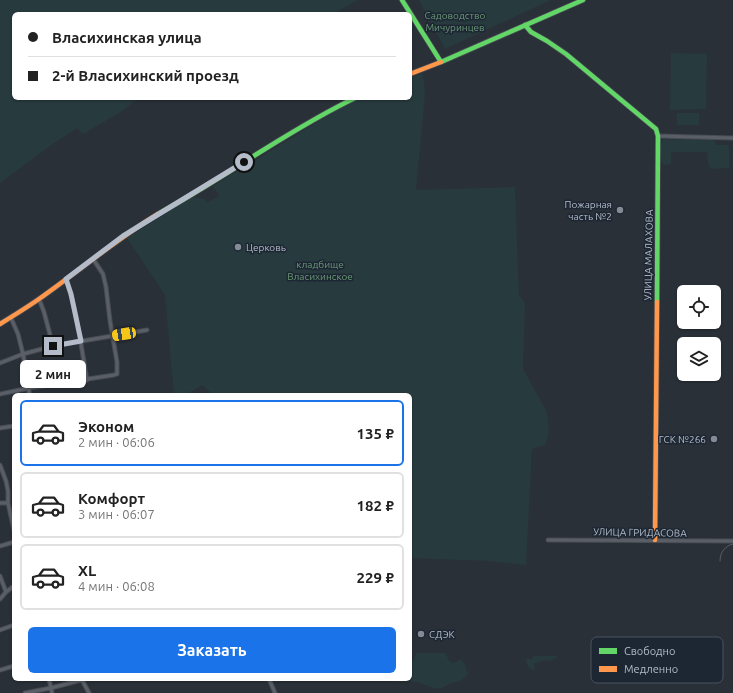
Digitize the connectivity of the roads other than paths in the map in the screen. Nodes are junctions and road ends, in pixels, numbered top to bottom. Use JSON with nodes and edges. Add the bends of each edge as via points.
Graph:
{"nodes":[{"id":1,"x":402,"y":0,"type":"edge"},
{"id":2,"x":584,"y":0,"type":"edge"},
{"id":3,"x":410,"y":12,"type":"edge"},
{"id":4,"x":412,"y":16,"type":"edge"},
{"id":5,"x":526,"y":25,"type":"junction"},
{"id":6,"x":441,"y":62,"type":"junction"},
{"id":7,"x":412,"y":73,"type":"edge"},
{"id":8,"x":351,"y":100,"type":"edge"},
{"id":9,"x":658,"y":136,"type":"junction"},
{"id":10,"x":733,"y":138,"type":"edge"},
{"id":11,"x":93,"y":259,"type":"junction"},
{"id":12,"x":66,"y":279,"type":"junction"},
{"id":13,"x":39,"y":300,"type":"junction"},
{"id":14,"x":11,"y":318,"type":"junction"},
{"id":15,"x":0,"y":324,"type":"edge"},
{"id":16,"x":147,"y":330,"type":"dead end"},
{"id":17,"x":113,"y":335,"type":"junction"},
{"id":18,"x":81,"y":341,"type":"junction"},
{"id":19,"x":53,"y":346,"type":"junction"},
{"id":20,"x":23,"y":354,"type":"junction"},
{"id":21,"x":0,"y":363,"type":"edge"},
{"id":22,"x":87,"y":380,"type":"junction"},
{"id":23,"x":29,"y":388,"type":"junction"},
{"id":24,"x":29,"y":393,"type":"edge"},
{"id":25,"x":0,"y":394,"type":"edge"},
{"id":26,"x":12,"y":426,"type":"edge"},
{"id":27,"x":0,"y":428,"type":"edge"},
{"id":28,"x":0,"y":465,"type":"edge"},
{"id":29,"x":0,"y":503,"type":"edge"},
{"id":30,"x":8,"y":503,"type":"junction"},
{"id":31,"x":12,"y":521,"type":"edge"},
{"id":32,"x":548,"y":540,"type":"dead end"},
{"id":33,"x":655,"y":540,"type":"junction"},
{"id":34,"x":733,"y":541,"type":"edge"},
{"id":35,"x":12,"y":543,"type":"edge"},
{"id":36,"x":0,"y":546,"type":"edge"},
{"id":37,"x":0,"y":576,"type":"edge"},
{"id":38,"x":1,"y":582,"type":"edge"},
{"id":39,"x":12,"y":588,"type":"edge"},
{"id":40,"x":6,"y":592,"type":"junction"},
{"id":41,"x":0,"y":599,"type":"edge"},
{"id":42,"x":12,"y":626,"type":"edge"},
{"id":43,"x":0,"y":630,"type":"edge"},
{"id":44,"x":12,"y":667,"type":"edge"},
{"id":45,"x":0,"y":670,"type":"edge"},
{"id":46,"x":49,"y":681,"type":"edge"},
{"id":47,"x":77,"y":681,"type":"edge"},
{"id":48,"x":85,"y":681,"type":"edge"},
{"id":49,"x":270,"y":681,"type":"edge"},
{"id":50,"x":51,"y":688,"type":"junction"},
{"id":51,"x":25,"y":693,"type":"edge"},
{"id":52,"x":52,"y":693,"type":"edge"},
{"id":53,"x":89,"y":693,"type":"edge"},
{"id":54,"x":275,"y":693,"type":"edge"}],
"edges":[{"from":1,"to":3,"type":"main road"},
{"from":2,"to":5,"type":"main road"},
{"from":4,"to":6,"type":"main road"},
{"from":5,"to":6,"type":"main road"},
{"from":5,"to":9,"type":"main road","via":[[531,32],[566,54],[656,128]]},
{"from":6,"to":7,"type":"main road"},
{"from":8,"to":11,"type":"main road","via":[[298,128],[138,226]]},
{"from":9,"to":10,"type":"street"},
{"from":9,"to":33,"type":"main road","name":"УЛИЦА МАЛАХОВА"},
{"from":11,"to":12,"type":"main road"},
{"from":11,"to":17,"type":"street","via":[[103,274]]},
{"from":12,"to":13,"type":"main road"},
{"from":12,"to":18,"type":"street"},
{"from":13,"to":14,"type":"main road"},
{"from":13,"to":19,"type":"street"},
{"from":14,"to":15,"type":"main road"},
{"from":14,"to":20,"type":"street"},
{"from":16,"to":17,"type":"street"},
{"from":17,"to":18,"type":"street"},
{"from":17,"to":22,"type":"street","via":[[117,374]]},
{"from":18,"to":19,"type":"street"},
{"from":18,"to":22,"type":"street"},
{"from":19,"to":20,"type":"street"},
{"from":20,"to":21,"type":"street"},
{"from":20,"to":23,"type":"street"},
{"from":22,"to":23,"type":"street"},
{"from":23,"to":24,"type":"street"},
{"from":23,"to":25,"type":"street"},
{"from":26,"to":27,"type":"street"},
{"from":28,"to":30,"type":"street","via":[[10,499]]},
{"from":29,"to":30,"type":"street"},
{"from":30,"to":31,"type":"street"},
{"from":32,"to":33,"type":"street","name":"УЛИЦА ГРИДАСОВА"},
{"from":33,"to":34,"type":"street","name":"УЛИЦА ГРИДАСОВА"},
{"from":35,"to":36,"type":"street"},
{"from":37,"to":38,"type":"street"},
{"from":38,"to":40,"type":"street"},
{"from":39,"to":40,"type":"street"},
{"from":40,"to":41,"type":"street"},
{"from":42,"to":43,"type":"street"},
{"from":44,"to":45,"type":"street"},
{"from":46,"to":50,"type":"street"},
{"from":47,"to":50,"type":"street"},
{"from":48,"to":53,"type":"street"},
{"from":49,"to":54,"type":"street"},
{"from":50,"to":51,"type":"street"},
{"from":50,"to":52,"type":"street"}]}
